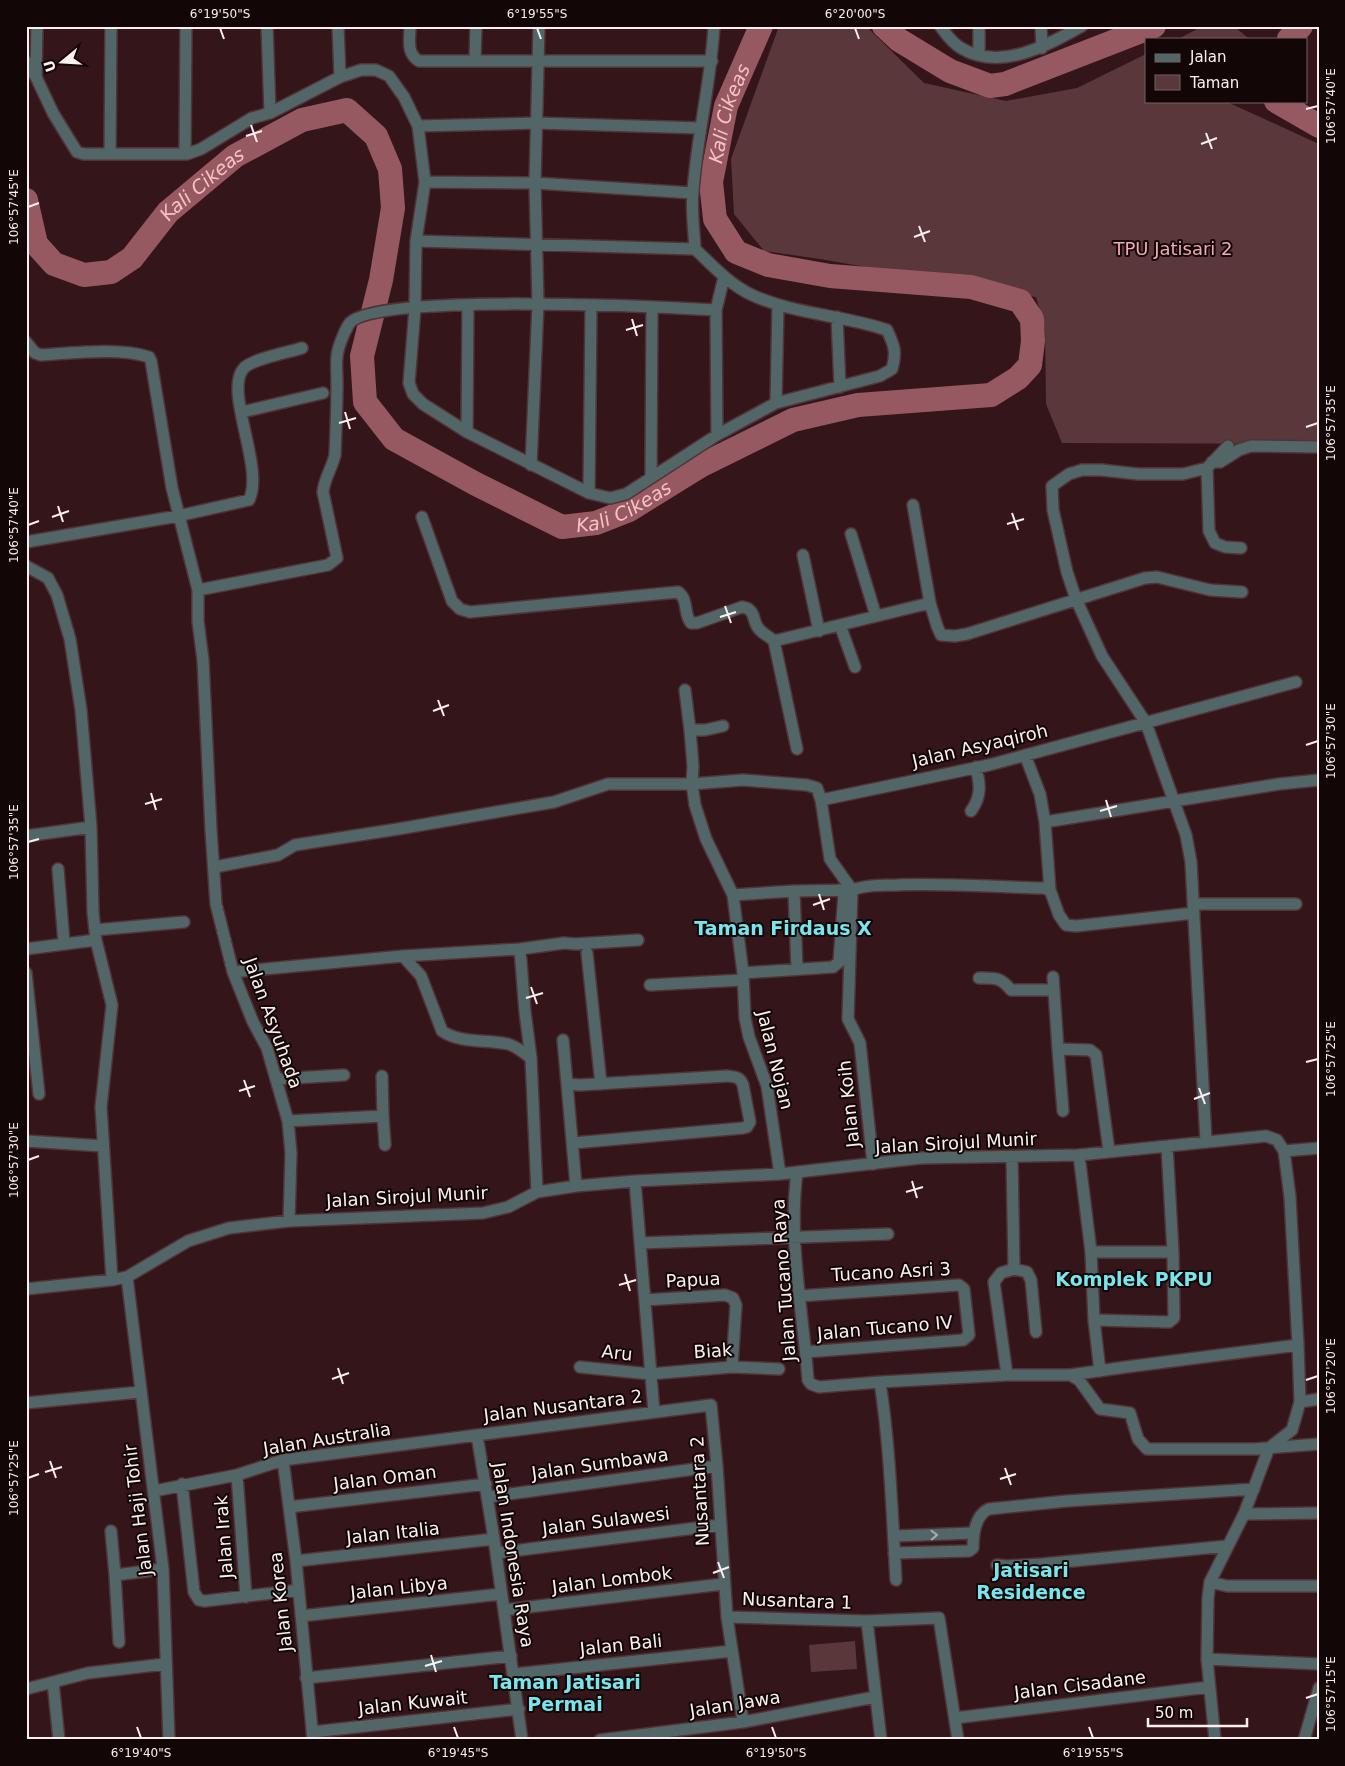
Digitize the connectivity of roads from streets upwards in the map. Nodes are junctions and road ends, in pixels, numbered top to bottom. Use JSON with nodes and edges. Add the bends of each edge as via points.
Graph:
{"nodes":[{"id":1,"x":37,"y":26,"type":"edge"},
{"id":2,"x":111,"y":26,"type":"edge"},
{"id":3,"x":186,"y":26,"type":"edge"},
{"id":4,"x":267,"y":26,"type":"edge"},
{"id":5,"x":338,"y":26,"type":"edge"},
{"id":6,"x":410,"y":26,"type":"edge"},
{"id":7,"x":476,"y":26,"type":"edge"},
{"id":8,"x":538,"y":26,"type":"edge"},
{"id":9,"x":714,"y":26,"type":"edge"},
{"id":10,"x":940,"y":26,"type":"edge"},
{"id":11,"x":979,"y":26,"type":"edge"},
{"id":12,"x":1041,"y":26,"type":"edge"},
{"id":13,"x":1082,"y":26,"type":"edge"},
{"id":14,"x":1042,"y":48,"type":"junction"},
{"id":15,"x":979,"y":55,"type":"junction"},
{"id":16,"x":26,"y":61,"type":"edge"},
{"id":17,"x":475,"y":61,"type":"junction"},
{"id":18,"x":712,"y":61,"type":"junction"},
{"id":19,"x":537,"y":62,"type":"junction"},
{"id":20,"x":36,"y":77,"type":"junction"},
{"id":21,"x":340,"y":77,"type":"junction"},
{"id":22,"x":270,"y":113,"type":"junction"},
{"id":23,"x":536,"y":123,"type":"junction"},
{"id":24,"x":418,"y":126,"type":"junction"},
{"id":25,"x":700,"y":128,"type":"junction"},
{"id":26,"x":185,"y":153,"type":"junction"},
{"id":27,"x":110,"y":154,"type":"junction"},
{"id":28,"x":425,"y":182,"type":"junction"},
{"id":29,"x":534,"y":183,"type":"junction"},
{"id":30,"x":693,"y":193,"type":"junction"},
{"id":31,"x":416,"y":241,"type":"junction"},
{"id":32,"x":538,"y":246,"type":"junction"},
{"id":33,"x":695,"y":249,"type":"junction"},
{"id":34,"x":724,"y":277,"type":"junction"},
{"id":35,"x":538,"y":304,"type":"junction"},
{"id":36,"x":468,"y":305,"type":"junction"},
{"id":37,"x":778,"y":305,"type":"junction"},
{"id":38,"x":590,"y":306,"type":"junction"},
{"id":39,"x":652,"y":307,"type":"junction"},
{"id":40,"x":415,"y":308,"type":"junction"},
{"id":41,"x":716,"y":310,"type":"junction"},
{"id":42,"x":837,"y":318,"type":"junction"},
{"id":43,"x":26,"y":342,"type":"edge"},
{"id":44,"x":302,"y":348,"type":"dead end"},
{"id":45,"x":840,"y":387,"type":"junction"},
{"id":46,"x":322,"y":393,"type":"dead end"},
{"id":47,"x":776,"y":403,"type":"junction"},
{"id":48,"x":242,"y":412,"type":"junction"},
{"id":49,"x":467,"y":432,"type":"junction"},
{"id":50,"x":717,"y":434,"type":"junction"},
{"id":51,"x":1228,"y":446,"type":"dead end"},
{"id":52,"x":1319,"y":447,"type":"edge"},
{"id":53,"x":532,"y":465,"type":"junction"},
{"id":54,"x":1209,"y":465,"type":"junction"},
{"id":55,"x":651,"y":477,"type":"junction"},
{"id":56,"x":588,"y":492,"type":"junction"},
{"id":57,"x":913,"y":505,"type":"dead end"},
{"id":58,"x":178,"y":516,"type":"junction"},
{"id":59,"x":422,"y":517,"type":"dead end"},
{"id":60,"x":851,"y":534,"type":"dead end"},
{"id":61,"x":26,"y":542,"type":"edge"},
{"id":62,"x":1241,"y":548,"type":"dead end"},
{"id":63,"x":803,"y":555,"type":"dead end"},
{"id":64,"x":26,"y":566,"type":"edge"},
{"id":65,"x":198,"y":590,"type":"junction"},
{"id":66,"x":1242,"y":592,"type":"dead end"},
{"id":67,"x":1076,"y":599,"type":"junction"},
{"id":68,"x":930,"y":603,"type":"junction"},
{"id":69,"x":876,"y":616,"type":"junction"},
{"id":70,"x":840,"y":625,"type":"junction"},
{"id":71,"x":819,"y":630,"type":"junction"},
{"id":72,"x":774,"y":641,"type":"junction"},
{"id":73,"x":855,"y":667,"type":"dead end"},
{"id":74,"x":1296,"y":682,"type":"dead end"},
{"id":75,"x":685,"y":690,"type":"dead end"},
{"id":76,"x":1146,"y":723,"type":"junction"},
{"id":77,"x":723,"y":726,"type":"dead end"},
{"id":78,"x":690,"y":730,"type":"junction"},
{"id":79,"x":797,"y":749,"type":"dead end"},
{"id":80,"x":1025,"y":756,"type":"junction"},
{"id":81,"x":976,"y":767,"type":"junction"},
{"id":82,"x":1319,"y":780,"type":"edge"},
{"id":83,"x":692,"y":784,"type":"junction"},
{"id":84,"x":821,"y":800,"type":"junction"},
{"id":85,"x":1174,"y":802,"type":"junction"},
{"id":86,"x":971,"y":811,"type":"dead end"},
{"id":87,"x":1045,"y":822,"type":"junction"},
{"id":88,"x":91,"y":827,"type":"junction"},
{"id":89,"x":26,"y":836,"type":"edge"},
{"id":90,"x":215,"y":867,"type":"junction"},
{"id":91,"x":58,"y":869,"type":"dead end"},
{"id":92,"x":839,"y":890,"type":"junction"},
{"id":93,"x":852,"y":890,"type":"junction"},
{"id":94,"x":1050,"y":890,"type":"junction"},
{"id":95,"x":794,"y":891,"type":"junction"},
{"id":96,"x":734,"y":895,"type":"junction"},
{"id":97,"x":1296,"y":904,"type":"dead end"},
{"id":98,"x":1194,"y":908,"type":"junction"},
{"id":99,"x":184,"y":922,"type":"dead end"},
{"id":100,"x":95,"y":935,"type":"junction"},
{"id":101,"x":638,"y":940,"type":"dead end"},
{"id":102,"x":64,"y":944,"type":"junction"},
{"id":103,"x":26,"y":948,"type":"edge"},
{"id":104,"x":520,"y":949,"type":"junction"},
{"id":105,"x":587,"y":953,"type":"dead end"},
{"id":106,"x":403,"y":956,"type":"junction"},
{"id":107,"x":797,"y":969,"type":"junction"},
{"id":108,"x":233,"y":972,"type":"junction"},
{"id":109,"x":26,"y":973,"type":"edge"},
{"id":110,"x":742,"y":977,"type":"junction"},
{"id":111,"x":1053,"y":977,"type":"dead end"},
{"id":112,"x":979,"y":978,"type":"dead end"},
{"id":113,"x":650,"y":985,"type":"dead end"},
{"id":114,"x":1054,"y":990,"type":"junction"},
{"id":115,"x":563,"y":1040,"type":"dead end"},
{"id":116,"x":1058,"y":1049,"type":"junction"},
{"id":117,"x":532,"y":1058,"type":"junction"},
{"id":118,"x":344,"y":1076,"type":"dead end"},
{"id":119,"x":382,"y":1076,"type":"dead end"},
{"id":120,"x":277,"y":1079,"type":"junction"},
{"id":121,"x":568,"y":1084,"type":"junction"},
{"id":122,"x":601,"y":1084,"type":"junction"},
{"id":123,"x":39,"y":1094,"type":"dead end"},
{"id":124,"x":1063,"y":1111,"type":"dead end"},
{"id":125,"x":383,"y":1116,"type":"junction"},
{"id":126,"x":288,"y":1121,"type":"junction"},
{"id":127,"x":26,"y":1141,"type":"edge"},
{"id":128,"x":1206,"y":1141,"type":"junction"},
{"id":129,"x":573,"y":1143,"type":"junction"},
{"id":130,"x":385,"y":1145,"type":"dead end"},
{"id":131,"x":103,"y":1146,"type":"junction"},
{"id":132,"x":1166,"y":1146,"type":"junction"},
{"id":133,"x":1319,"y":1148,"type":"edge"},
{"id":134,"x":1284,"y":1151,"type":"junction"},
{"id":135,"x":1109,"y":1152,"type":"junction"},
{"id":136,"x":1079,"y":1155,"type":"junction"},
{"id":137,"x":1012,"y":1157,"type":"junction"},
{"id":138,"x":873,"y":1164,"type":"junction"},
{"id":139,"x":797,"y":1172,"type":"junction"},
{"id":140,"x":780,"y":1174,"type":"junction"},
{"id":141,"x":635,"y":1181,"type":"junction"},
{"id":142,"x":576,"y":1186,"type":"junction"},
{"id":143,"x":537,"y":1192,"type":"junction"},
{"id":144,"x":288,"y":1220,"type":"junction"},
{"id":145,"x":888,"y":1234,"type":"dead end"},
{"id":146,"x":795,"y":1237,"type":"junction"},
{"id":147,"x":640,"y":1243,"type":"junction"},
{"id":148,"x":1091,"y":1252,"type":"junction"},
{"id":149,"x":1172,"y":1252,"type":"junction"},
{"id":150,"x":1014,"y":1269,"type":"junction"},
{"id":151,"x":127,"y":1277,"type":"junction"},
{"id":152,"x":112,"y":1280,"type":"junction"},
{"id":153,"x":26,"y":1289,"type":"edge"},
{"id":154,"x":799,"y":1296,"type":"junction"},
{"id":155,"x":644,"y":1300,"type":"junction"},
{"id":156,"x":1094,"y":1320,"type":"junction"},
{"id":157,"x":1036,"y":1332,"type":"dead end"},
{"id":158,"x":967,"y":1338,"type":"joint"},
{"id":159,"x":1298,"y":1345,"type":"junction"},
{"id":160,"x":806,"y":1352,"type":"junction"},
{"id":161,"x":732,"y":1366,"type":"junction"},
{"id":162,"x":580,"y":1367,"type":"dead end"},
{"id":163,"x":778,"y":1368,"type":"dead end"},
{"id":164,"x":1100,"y":1372,"type":"junction"},
{"id":165,"x":650,"y":1374,"type":"junction"},
{"id":166,"x":1007,"y":1375,"type":"junction"},
{"id":167,"x":1070,"y":1375,"type":"junction"},
{"id":168,"x":880,"y":1382,"type":"junction"},
{"id":169,"x":140,"y":1392,"type":"junction"},
{"id":170,"x":1319,"y":1399,"type":"edge"},
{"id":171,"x":1300,"y":1402,"type":"junction"},
{"id":172,"x":26,"y":1403,"type":"edge"},
{"id":173,"x":654,"y":1412,"type":"junction"},
{"id":174,"x":477,"y":1435,"type":"junction"},
{"id":175,"x":1319,"y":1444,"type":"edge"},
{"id":176,"x":1269,"y":1448,"type":"junction"},
{"id":177,"x":283,"y":1460,"type":"junction"},
{"id":178,"x":717,"y":1466,"type":"junction"},
{"id":179,"x":237,"y":1475,"type":"junction"},
{"id":180,"x":182,"y":1484,"type":"junction"},
{"id":181,"x":486,"y":1484,"type":"junction"},
{"id":182,"x":1254,"y":1489,"type":"junction"},
{"id":183,"x":154,"y":1491,"type":"junction"},
{"id":184,"x":488,"y":1497,"type":"junction"},
{"id":185,"x":289,"y":1507,"type":"junction"},
{"id":186,"x":1319,"y":1513,"type":"edge"},
{"id":187,"x":1244,"y":1514,"type":"junction"},
{"id":188,"x":720,"y":1525,"type":"junction"},
{"id":189,"x":111,"y":1532,"type":"dead end"},
{"id":190,"x":973,"y":1533,"type":"junction"},
{"id":191,"x":895,"y":1536,"type":"junction"},
{"id":192,"x":494,"y":1539,"type":"junction"},
{"id":193,"x":1227,"y":1546,"type":"junction"},
{"id":194,"x":496,"y":1553,"type":"junction"},
{"id":195,"x":894,"y":1553,"type":"junction"},
{"id":196,"x":296,"y":1561,"type":"junction"},
{"id":197,"x":997,"y":1565,"type":"dead end"},
{"id":198,"x":163,"y":1569,"type":"junction"},
{"id":199,"x":115,"y":1575,"type":"junction"},
{"id":200,"x":896,"y":1580,"type":"dead end"},
{"id":201,"x":1210,"y":1582,"type":"junction"},
{"id":202,"x":724,"y":1584,"type":"junction"},
{"id":203,"x":1319,"y":1586,"type":"edge"},
{"id":204,"x":299,"y":1590,"type":"junction"},
{"id":205,"x":502,"y":1594,"type":"junction"},
{"id":206,"x":246,"y":1597,"type":"junction"},
{"id":207,"x":504,"y":1610,"type":"junction"},
{"id":208,"x":301,"y":1616,"type":"junction"},
{"id":209,"x":727,"y":1617,"type":"junction"},
{"id":210,"x":867,"y":1621,"type":"junction"},
{"id":211,"x":119,"y":1642,"type":"dead end"},
{"id":212,"x":732,"y":1651,"type":"junction"},
{"id":213,"x":511,"y":1656,"type":"junction"},
{"id":214,"x":1207,"y":1659,"type":"junction"},
{"id":215,"x":165,"y":1664,"type":"junction"},
{"id":216,"x":1319,"y":1664,"type":"edge"},
{"id":217,"x":514,"y":1674,"type":"junction"},
{"id":218,"x":306,"y":1678,"type":"junction"},
{"id":219,"x":52,"y":1682,"type":"junction"},
{"id":220,"x":1209,"y":1687,"type":"junction"},
{"id":221,"x":1319,"y":1688,"type":"edge"},
{"id":222,"x":26,"y":1689,"type":"edge"},
{"id":223,"x":875,"y":1697,"type":"junction"},
{"id":224,"x":519,"y":1709,"type":"junction"},
{"id":225,"x":955,"y":1718,"type":"junction"},
{"id":226,"x":743,"y":1722,"type":"junction"},
{"id":227,"x":312,"y":1736,"type":"edge"},
{"id":228,"x":59,"y":1740,"type":"edge"},
{"id":229,"x":169,"y":1740,"type":"edge"},
{"id":230,"x":522,"y":1740,"type":"edge"},
{"id":231,"x":600,"y":1740,"type":"edge"},
{"id":232,"x":881,"y":1740,"type":"edge"},
{"id":233,"x":958,"y":1740,"type":"edge"},
{"id":234,"x":1215,"y":1740,"type":"edge"},
{"id":235,"x":1304,"y":1740,"type":"edge"}],
"edges":[{"from":1,"to":20,"type":"street"},
{"from":2,"to":27,"type":"street"},
{"from":3,"to":26,"type":"street"},
{"from":4,"to":22,"type":"street"},
{"from":5,"to":21,"type":"street"},
{"from":6,"to":17,"type":"street","via":[[410,49],[419,61]]},
{"from":7,"to":17,"type":"street"},
{"from":8,"to":19,"type":"street"},
{"from":9,"to":18,"type":"street"},
{"from":10,"to":15,"type":"street","via":[[962,49]]},
{"from":11,"to":15,"type":"street"},
{"from":12,"to":14,"type":"street"},
{"from":13,"to":14,"type":"street"},
{"from":14,"to":15,"type":"street","via":[[1017,55]]},
{"from":16,"to":20,"type":"street"},
{"from":17,"to":19,"type":"street"},
{"from":18,"to":19,"type":"street"},
{"from":18,"to":25,"type":"street"},
{"from":19,"to":23,"type":"street"},
{"from":20,"to":27,"type":"street","via":[[77,152]]},
{"from":21,"to":22,"type":"street"},
{"from":21,"to":24,"type":"street","via":[[361,70],[376,70],[389,76]]},
{"from":22,"to":26,"type":"street","via":[[252,118],[201,149]]},
{"from":23,"to":24,"type":"street"},
{"from":23,"to":25,"type":"street"},
{"from":23,"to":29,"type":"street"},
{"from":24,"to":28,"type":"street"},
{"from":25,"to":30,"type":"street"},
{"from":26,"to":27,"type":"street"},
{"from":28,"to":29,"type":"street"},
{"from":28,"to":31,"type":"street"},
{"from":29,"to":30,"type":"street"},
{"from":29,"to":32,"type":"street"},
{"from":30,"to":33,"type":"street"},
{"from":31,"to":32,"type":"street"},
{"from":31,"to":40,"type":"street"},
{"from":32,"to":33,"type":"street"},
{"from":32,"to":35,"type":"street"},
{"from":33,"to":34,"type":"street"},
{"from":34,"to":37,"type":"street","via":[[751,294]]},
{"from":34,"to":41,"type":"street"},
{"from":35,"to":36,"type":"street"},
{"from":35,"to":38,"type":"street"},
{"from":35,"to":53,"type":"street"},
{"from":36,"to":40,"type":"street"},
{"from":36,"to":49,"type":"street"},
{"from":37,"to":42,"type":"street"},
{"from":37,"to":47,"type":"street"},
{"from":38,"to":39,"type":"street"},
{"from":38,"to":56,"type":"street"},
{"from":39,"to":41,"type":"street"},
{"from":39,"to":55,"type":"street"},
{"from":40,"to":49,"type":"street","via":[[409,383],[413,394],[422,404]]},
{"from":40,"to":65,"type":"street","via":[[356,317],[349,323],[337,356],[335,455],[323,492],[337,558],[328,565]]},
{"from":41,"to":50,"type":"street"},
{"from":42,"to":45,"type":"street"},
{"from":42,"to":45,"type":"street","via":[[887,330],[894,344],[895,357],[892,369],[880,376]]},
{"from":43,"to":58,"type":"street","name":"Jalan Asyuhada","via":[[35,353],[42,355],[122,352],[149,357]]},
{"from":44,"to":48,"type":"street","via":[[264,358],[245,367],[239,377],[238,395]]},
{"from":45,"to":47,"type":"street"},
{"from":46,"to":48,"type":"street"},
{"from":47,"to":50,"type":"street"},
{"from":48,"to":58,"type":"street","via":[[253,487],[249,500]]},
{"from":49,"to":53,"type":"street"},
{"from":50,"to":55,"type":"street"},
{"from":51,"to":54,"type":"street"},
{"from":52,"to":54,"type":"street","via":[[1252,446]]},
{"from":53,"to":56,"type":"street"},
{"from":54,"to":62,"type":"street","via":[[1209,531],[1215,543]]},
{"from":54,"to":67,"type":"street","via":[[1183,474],[1082,470],[1069,474],[1052,486],[1053,510]]},
{"from":55,"to":56,"type":"street","via":[[626,494],[610,498]]},
{"from":57,"to":68,"type":"street"},
{"from":58,"to":61,"type":"street"},
{"from":58,"to":65,"type":"street","name":"Jalan Asyuhada"},
{"from":59,"to":72,"type":"street","via":[[452,601],[460,609],[470,612],[678,592],[685,599],[687,618],[691,623],[747,608],[752,611],[757,627]]},
{"from":60,"to":69,"type":"street"},
{"from":63,"to":71,"type":"street"},
{"from":64,"to":88,"type":"street","via":[[48,578],[57,595],[70,639]]},
{"from":65,"to":90,"type":"street","name":"Jalan Asyuhada"},
{"from":66,"to":67,"type":"street","via":[[1210,590],[1157,577]]},
{"from":67,"to":68,"type":"street","via":[[955,636],[941,635]]},
{"from":67,"to":76,"type":"street","via":[[1102,656]]},
{"from":68,"to":69,"type":"street"},
{"from":69,"to":70,"type":"street"},
{"from":70,"to":71,"type":"street"},
{"from":70,"to":73,"type":"street"},
{"from":71,"to":72,"type":"street"},
{"from":72,"to":79,"type":"street"},
{"from":74,"to":76,"type":"street","name":"Jalan Asyaqiroh"},
{"from":75,"to":78,"type":"street","name":"Jalan Nojan"},
{"from":76,"to":80,"type":"street","name":"Jalan Asyaqiroh"},
{"from":76,"to":85,"type":"street"},
{"from":77,"to":78,"type":"street"},
{"from":78,"to":83,"type":"street","name":"Jalan Nojan"},
{"from":80,"to":81,"type":"street","name":"Jalan Asyaqiroh"},
{"from":80,"to":87,"type":"street","via":[[1040,794]]},
{"from":81,"to":84,"type":"street","name":"Jalan Asyaqiroh"},
{"from":81,"to":86,"type":"street","via":[[980,792]]},
{"from":82,"to":85,"type":"street"},
{"from":83,"to":84,"type":"street","via":[[743,780],[807,785],[817,788]]},
{"from":83,"to":90,"type":"street","via":[[608,784],[554,802],[295,845],[278,855]]},
{"from":83,"to":96,"type":"street","name":"Jalan Nojan","via":[[706,839]]},
{"from":84,"to":93,"type":"street","via":[[830,859]]},
{"from":85,"to":87,"type":"street"},
{"from":85,"to":98,"type":"street","via":[[1186,835]]},
{"from":87,"to":94,"type":"street"},
{"from":88,"to":89,"type":"street"},
{"from":88,"to":100,"type":"street"},
{"from":90,"to":108,"type":"street","name":"Jalan Asyuhada","via":[[216,904]]},
{"from":91,"to":102,"type":"street"},
{"from":92,"to":93,"type":"street"},
{"from":92,"to":95,"type":"street"},
{"from":92,"to":107,"type":"street","via":[[844,894],[839,962],[833,967]]},
{"from":93,"to":94,"type":"street","via":[[927,884]]},
{"from":93,"to":138,"type":"street","name":"Jalan Koih","via":[[848,1019],[860,1043]]},
{"from":94,"to":98,"type":"street","via":[[1066,925]]},
{"from":95,"to":96,"type":"street"},
{"from":95,"to":107,"type":"street"},
{"from":96,"to":110,"type":"street","name":"Jalan Nojan"},
{"from":97,"to":98,"type":"street"},
{"from":98,"to":128,"type":"street"},
{"from":99,"to":100,"type":"street"},
{"from":100,"to":102,"type":"street"},
{"from":100,"to":131,"type":"street","via":[[112,1005],[101,1107]]},
{"from":101,"to":104,"type":"street","via":[[564,943]]},
{"from":102,"to":103,"type":"street"},
{"from":104,"to":106,"type":"street"},
{"from":104,"to":117,"type":"street"},
{"from":105,"to":122,"type":"street"},
{"from":106,"to":108,"type":"street"},
{"from":106,"to":117,"type":"street","via":[[421,976],[442,1031],[448,1036],[509,1044]]},
{"from":107,"to":110,"type":"street"},
{"from":108,"to":120,"type":"street","name":"Jalan Asyuhada","via":[[267,1048]]},
{"from":109,"to":123,"type":"street"},
{"from":110,"to":113,"type":"street"},
{"from":110,"to":140,"type":"street","name":"Jalan Nojan","via":[[744,1018],[768,1086]]},
{"from":111,"to":114,"type":"street"},
{"from":112,"to":114,"type":"street","via":[[1003,980],[1011,990]]},
{"from":114,"to":116,"type":"street"},
{"from":115,"to":121,"type":"street"},
{"from":116,"to":124,"type":"street"},
{"from":116,"to":135,"type":"street","via":[[1090,1050],[1096,1056]]},
{"from":117,"to":143,"type":"street"},
{"from":118,"to":120,"type":"street"},
{"from":119,"to":125,"type":"street"},
{"from":120,"to":126,"type":"street","name":"Jalan Asyuhada"},
{"from":121,"to":122,"type":"street"},
{"from":121,"to":129,"type":"street"},
{"from":122,"to":129,"type":"street","via":[[736,1077],[743,1085],[750,1122],[742,1128]]},
{"from":125,"to":126,"type":"street"},
{"from":125,"to":130,"type":"street"},
{"from":126,"to":144,"type":"street","name":"Jalan Asyuhada","via":[[292,1153]]},
{"from":127,"to":131,"type":"street"},
{"from":128,"to":132,"type":"street","name":"Jalan Sirojul Munir"},
{"from":128,"to":134,"type":"street","name":"Jalan Sirojul Munir","via":[[1266,1136],[1277,1140]]},
{"from":129,"to":142,"type":"street"},
{"from":131,"to":152,"type":"street"},
{"from":132,"to":135,"type":"street","name":"Jalan Sirojul Munir"},
{"from":132,"to":149,"type":"street"},
{"from":133,"to":134,"type":"street"},
{"from":134,"to":159,"type":"street","via":[[1290,1197]]},
{"from":135,"to":136,"type":"street","name":"Jalan Sirojul Munir"},
{"from":136,"to":137,"type":"street","name":"Jalan Sirojul Munir"},
{"from":136,"to":148,"type":"street"},
{"from":137,"to":138,"type":"street","name":"Jalan Sirojul Munir","via":[[920,1158]]},
{"from":137,"to":150,"type":"street"},
{"from":138,"to":139,"type":"street","name":"Jalan Sirojul Munir"},
{"from":139,"to":140,"type":"street","name":"Jalan Sirojul Munir"},
{"from":139,"to":146,"type":"street","name":"Jalan Tucano Raya","via":[[794,1188]]},
{"from":140,"to":141,"type":"street","name":"Jalan Sirojul Munir"},
{"from":141,"to":142,"type":"street","name":"Jalan Sirojul Munir"},
{"from":141,"to":147,"type":"street"},
{"from":142,"to":143,"type":"street","name":"Jalan Sirojul Munir"},
{"from":143,"to":144,"type":"street","name":"Jalan Sirojul Munir","via":[[508,1207],[483,1213]]},
{"from":144,"to":151,"type":"street","name":"Jalan Sirojul Munir","via":[[229,1228],[188,1241]]},
{"from":145,"to":146,"type":"street"},
{"from":146,"to":147,"type":"street"},
{"from":146,"to":154,"type":"street","name":"Jalan Tucano Raya"},
{"from":147,"to":155,"type":"street"},
{"from":148,"to":149,"type":"street"},
{"from":148,"to":156,"type":"street"},
{"from":149,"to":156,"type":"street","via":[[1174,1318],[1169,1322]]},
{"from":150,"to":157,"type":"street","via":[[1027,1272],[1031,1280]]},
{"from":150,"to":166,"type":"street","via":[[1001,1273],[994,1282]]},
{"from":151,"to":152,"type":"street","name":"Jalan Sirojul Munir"},
{"from":151,"to":169,"type":"street","name":"Jalan Haji Tohir"},
{"from":152,"to":153,"type":"street","name":"Jalan Sirojul Munir"},
{"from":154,"to":158,"type":"street","name":"Tucano Asri 3","via":[[959,1285],[964,1289]]},
{"from":154,"to":160,"type":"street","name":"Jalan Tucano Raya"},
{"from":155,"to":161,"type":"street","name":"Papua","via":[[724,1295],[733,1298],[736,1305]]},
{"from":155,"to":165,"type":"street"},
{"from":156,"to":164,"type":"street"},
{"from":158,"to":160,"type":"street","name":"Jalan Tucano IV"},
{"from":159,"to":164,"type":"street"},
{"from":159,"to":171,"type":"street"},
{"from":160,"to":168,"type":"street","name":"Jalan Tucano Raya","via":[[811,1384],[819,1387]]},
{"from":161,"to":163,"type":"street","name":"Biak"},
{"from":161,"to":165,"type":"street","name":"Biak"},
{"from":162,"to":165,"type":"street","name":"Aru"},
{"from":164,"to":167,"type":"street"},
{"from":165,"to":173,"type":"street"},
{"from":166,"to":167,"type":"street"},
{"from":166,"to":168,"type":"street"},
{"from":167,"to":176,"type":"street","via":[[1079,1380],[1100,1409],[1130,1413],[1138,1440],[1147,1449]]},
{"from":168,"to":191,"type":"street"},
{"from":169,"to":172,"type":"street"},
{"from":169,"to":183,"type":"street","name":"Jalan Haji Tohir"},
{"from":170,"to":171,"type":"street"},
{"from":171,"to":176,"type":"street","via":[[1292,1430]]},
{"from":173,"to":174,"type":"street","name":"Jalan Nusantara 2"},
{"from":173,"to":178,"type":"street","name":"Nusantara 2","via":[[711,1405]]},
{"from":174,"to":177,"type":"street","name":"Jalan Australia"},
{"from":174,"to":181,"type":"street","name":"Jalan Indonesia Raya"},
{"from":175,"to":176,"type":"street"},
{"from":176,"to":182,"type":"street"},
{"from":177,"to":179,"type":"street","name":"Jalan Australia"},
{"from":177,"to":185,"type":"street","name":"Jalan Korea"},
{"from":178,"to":184,"type":"street","name":"Jalan Sumbawa"},
{"from":178,"to":188,"type":"street","name":"Nusantara 2"},
{"from":179,"to":180,"type":"street","name":"Jalan Australia"},
{"from":179,"to":206,"type":"street","name":"Jalan Irak"},
{"from":180,"to":183,"type":"street","name":"Jalan Australia"},
{"from":180,"to":206,"type":"street","via":[[196,1596],[205,1601]]},
{"from":181,"to":184,"type":"street","name":"Jalan Indonesia Raya"},
{"from":181,"to":185,"type":"street","name":"Jalan Oman"},
{"from":182,"to":187,"type":"street"},
{"from":182,"to":190,"type":"street","via":[[988,1509],[981,1514]]},
{"from":183,"to":198,"type":"street","name":"Jalan Haji Tohir"},
{"from":184,"to":192,"type":"street","name":"Jalan Indonesia Raya"},
{"from":185,"to":196,"type":"street","name":"Jalan Korea"},
{"from":186,"to":187,"type":"street"},
{"from":187,"to":193,"type":"street"},
{"from":188,"to":194,"type":"street","name":"Jalan Sulawesi"},
{"from":188,"to":202,"type":"street","name":"Nusantara 2"},
{"from":189,"to":199,"type":"street"},
{"from":191,"to":190,"type":"street","one_way":true},
{"from":190,"to":195,"type":"street","via":[[973,1548],[969,1551]]},
{"from":191,"to":195,"type":"street"},
{"from":192,"to":194,"type":"street","name":"Jalan Indonesia Raya"},
{"from":192,"to":196,"type":"street","name":"Jalan Italia"},
{"from":193,"to":197,"type":"street","via":[[1042,1564]]},
{"from":193,"to":201,"type":"street"},
{"from":194,"to":205,"type":"street","name":"Jalan Indonesia Raya"},
{"from":195,"to":200,"type":"street"},
{"from":196,"to":204,"type":"street","name":"Jalan Korea"},
{"from":198,"to":199,"type":"street"},
{"from":198,"to":215,"type":"street","name":"Jalan Haji Tohir"},
{"from":199,"to":211,"type":"street"},
{"from":201,"to":203,"type":"street","via":[[1227,1586]]},
{"from":201,"to":214,"type":"street"},
{"from":202,"to":207,"type":"street","name":"Jalan Lombok"},
{"from":202,"to":209,"type":"street","name":"Nusantara 2"},
{"from":204,"to":206,"type":"street"},
{"from":204,"to":208,"type":"street","name":"Jalan Korea"},
{"from":205,"to":207,"type":"street","name":"Jalan Indonesia Raya"},
{"from":205,"to":208,"type":"street","name":"Jalan Libya"},
{"from":207,"to":213,"type":"street","name":"Jalan Indonesia Raya"},
{"from":208,"to":218,"type":"street","name":"Jalan Korea"},
{"from":209,"to":210,"type":"street","name":"Nusantara 1"},
{"from":209,"to":212,"type":"street","name":"Nusantara 2"},
{"from":210,"to":223,"type":"street","name":"Nusantara 1"},
{"from":210,"to":225,"type":"street","via":[[939,1618]]},
{"from":212,"to":217,"type":"street","name":"Jalan Bali"},
{"from":212,"to":226,"type":"street","name":"Nusantara 2"},
{"from":213,"to":217,"type":"street","name":"Jalan Indonesia Raya"},
{"from":213,"to":218,"type":"street"},
{"from":214,"to":216,"type":"street"},
{"from":214,"to":220,"type":"street"},
{"from":215,"to":219,"type":"street","via":[[88,1673]]},
{"from":215,"to":229,"type":"street","name":"Jalan Haji Tohir"},
{"from":217,"to":224,"type":"street","name":"Jalan Indonesia Raya"},
{"from":218,"to":227,"type":"street","name":"Jalan Korea"},
{"from":219,"to":222,"type":"street"},
{"from":219,"to":228,"type":"street"},
{"from":220,"to":225,"type":"street","name":"Jalan Cisadane"},
{"from":220,"to":234,"type":"street"},
{"from":221,"to":235,"type":"street"},
{"from":223,"to":226,"type":"street","name":"Jalan Jawa"},
{"from":223,"to":232,"type":"street","name":"Nusantara 1"},
{"from":224,"to":227,"type":"street","name":"Jalan Kuwait"},
{"from":224,"to":230,"type":"street","name":"Jalan Indonesia Raya"},
{"from":225,"to":233,"type":"street"},
{"from":226,"to":231,"type":"street","name":"Jalan Jawa"}]}
